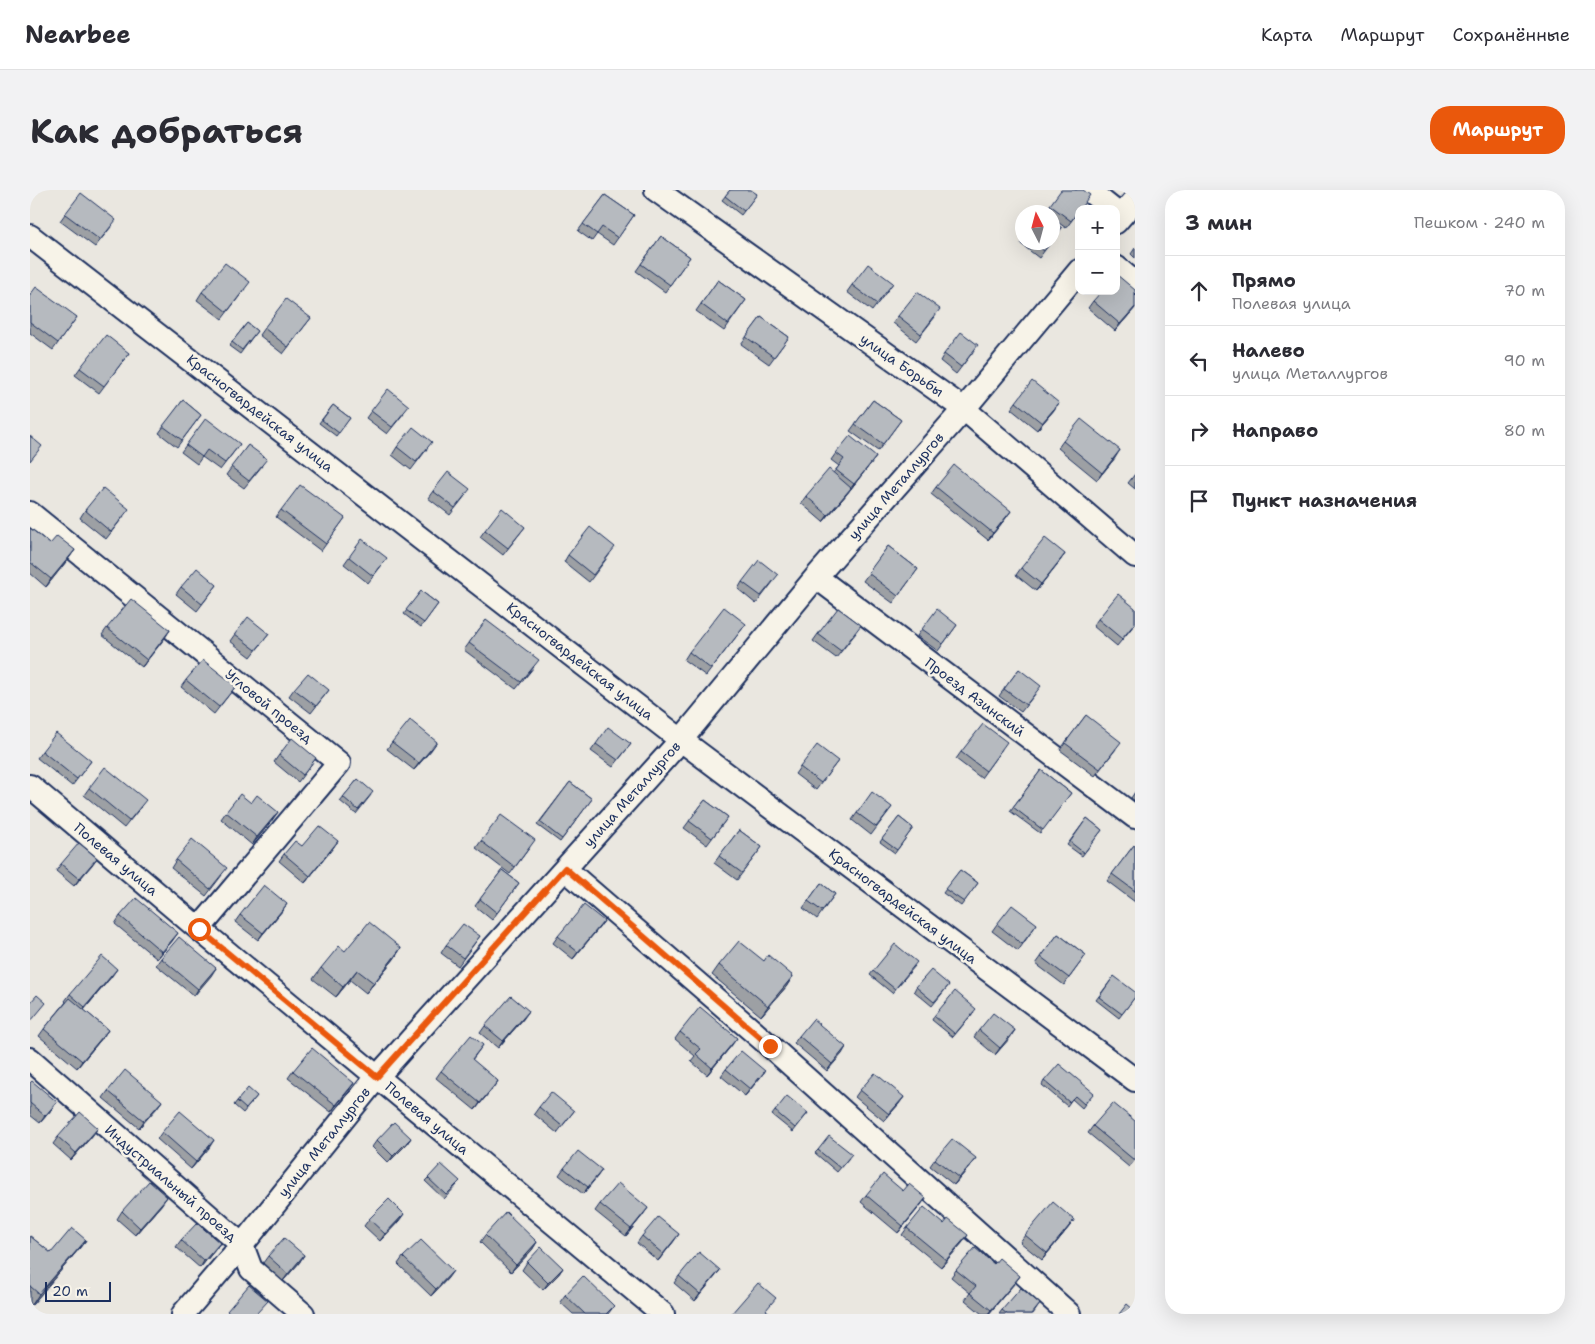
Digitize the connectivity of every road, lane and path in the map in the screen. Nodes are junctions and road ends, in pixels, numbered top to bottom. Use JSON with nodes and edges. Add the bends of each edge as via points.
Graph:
{"nodes":[{"id":1,"x":656,"y":190,"type":"edge"},
{"id":2,"x":1088,"y":190,"type":"edge"},
{"id":3,"x":1110,"y":205,"type":"edge"},
{"id":4,"x":30,"y":236,"type":"edge"},
{"id":5,"x":1120,"y":270,"type":"edge"},
{"id":6,"x":1075,"y":276,"type":"edge"},
{"id":7,"x":1135,"y":283,"type":"edge"},
{"id":8,"x":964,"y":409,"type":"junction"},
{"id":9,"x":30,"y":513,"type":"edge"},
{"id":10,"x":1135,"y":556,"type":"edge"},
{"id":11,"x":816,"y":577,"type":"junction"},
{"id":12,"x":681,"y":740,"type":"junction"},
{"id":13,"x":30,"y":786,"type":"edge"},
{"id":14,"x":1135,"y":817,"type":"edge"},
{"id":15,"x":565,"y":868,"type":"junction"},
{"id":16,"x":199,"y":929,"type":"junction"},
{"id":17,"x":30,"y":1059,"type":"edge"},
{"id":18,"x":377,"y":1077,"type":"junction"},
{"id":19,"x":1135,"y":1080,"type":"edge"},
{"id":20,"x":242,"y":1245,"type":"junction"},
{"id":21,"x":183,"y":1314,"type":"edge"},
{"id":22,"x":302,"y":1314,"type":"edge"},
{"id":23,"x":663,"y":1314,"type":"edge"},
{"id":24,"x":1069,"y":1314,"type":"edge"}],
"edges":[{"from":1,"to":8,"type":"street","name":"улица Борьбы"},
{"from":2,"to":3,"type":"street"},
{"from":4,"to":12,"type":"street","name":"Красногвардейская улица"},
{"from":5,"to":7,"type":"street"},
{"from":6,"to":8,"type":"street","name":"улица Металлургов"},
{"from":8,"to":10,"type":"street","name":"улица Борьбы"},
{"from":8,"to":11,"type":"street","name":"улица Металлургов"},
{"from":9,"to":16,"type":"street","name":"Угловой проезд","via":[[339,763]]},
{"from":11,"to":12,"type":"street","name":"улица Металлургов"},
{"from":11,"to":14,"type":"street","name":"Проезд Азинский"},
{"from":12,"to":15,"type":"street","name":"улица Металлургов"},
{"from":12,"to":19,"type":"street","name":"Красногвардейская улица"},
{"from":13,"to":16,"type":"street","name":"Полевая улица"},
{"from":15,"to":18,"type":"street","name":"улица Металлургов"},
{"from":15,"to":24,"type":"street","via":[[770,1046]]},
{"from":16,"to":18,"type":"street","name":"Полевая улица"},
{"from":17,"to":20,"type":"street","name":"Индустриальный проезд"},
{"from":18,"to":20,"type":"street","name":"улица Металлургов"},
{"from":18,"to":23,"type":"street","name":"Полевая улица"},
{"from":20,"to":21,"type":"street","name":"улица Металлургов"},
{"from":20,"to":22,"type":"street","name":"Индустриальный проезд","via":[[251,1269]]}]}
